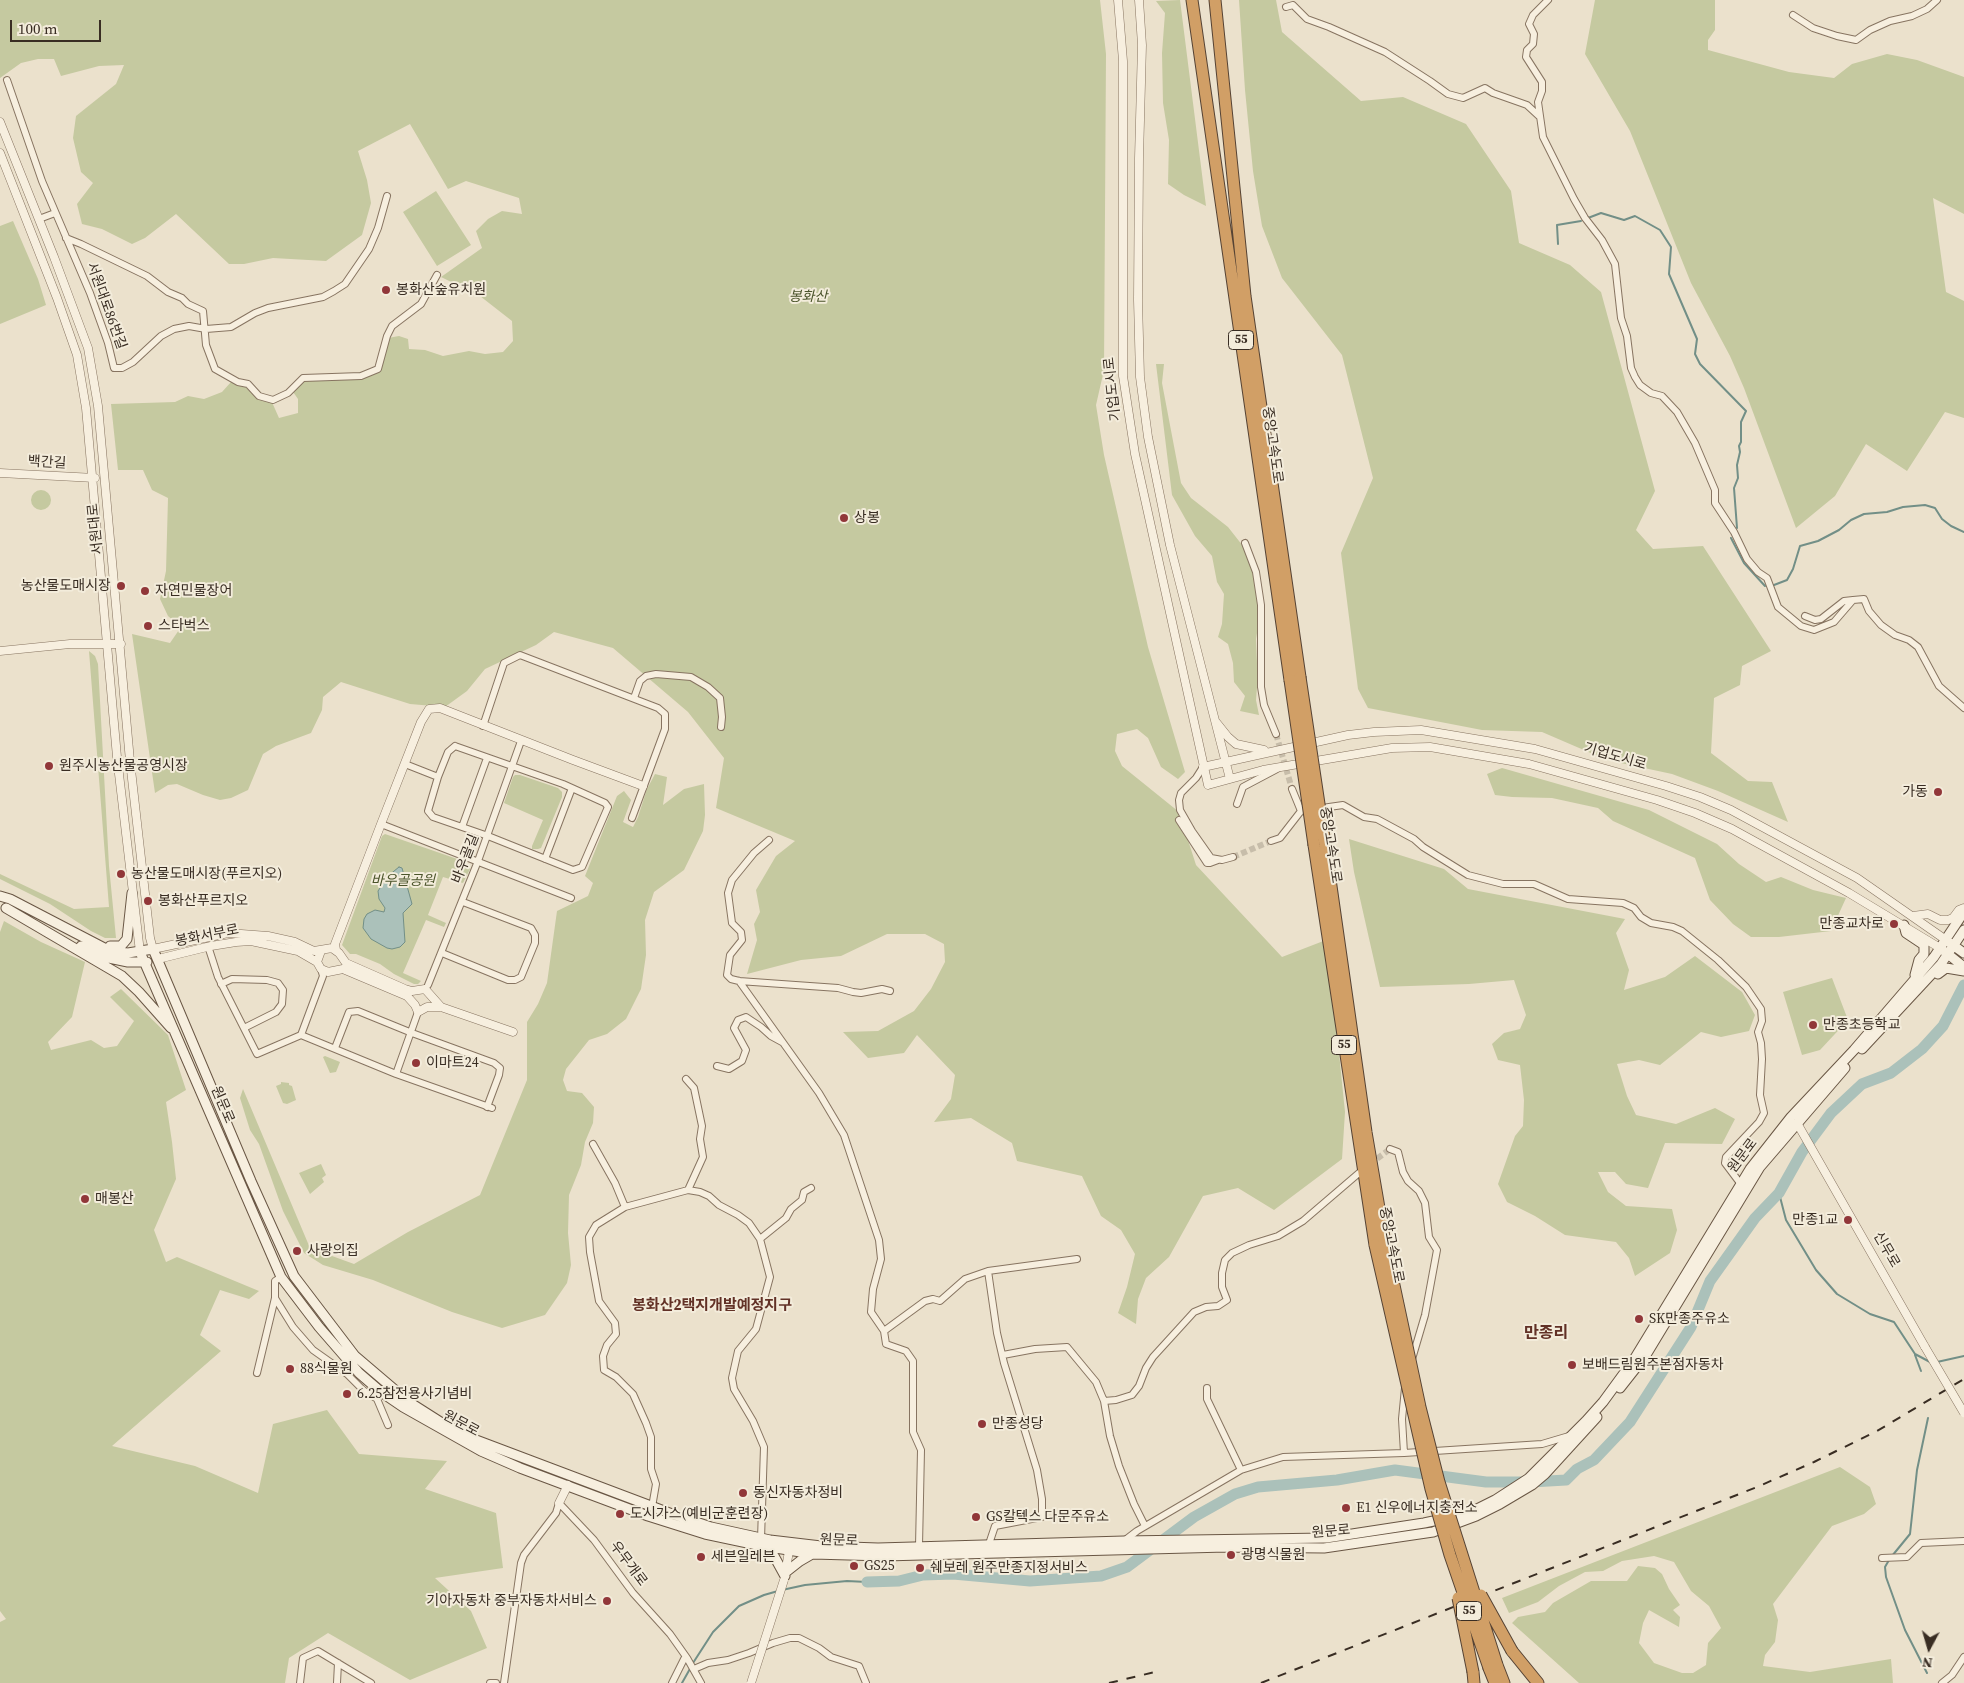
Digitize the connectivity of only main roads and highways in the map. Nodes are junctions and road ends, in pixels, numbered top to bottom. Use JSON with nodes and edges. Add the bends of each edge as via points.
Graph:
{"nodes":[{"id":1,"x":1192,"y":0,"type":"edge"},
{"id":2,"x":1215,"y":0,"type":"edge"},
{"id":3,"x":1295,"y":678,"type":"junction"},
{"id":4,"x":132,"y":893,"type":"road end"},
{"id":5,"x":0,"y":896,"type":"edge"},
{"id":6,"x":3,"y":907,"type":"edge"},
{"id":7,"x":1964,"y":912,"type":"edge"},
{"id":8,"x":1904,"y":925,"type":"road end"},
{"id":9,"x":1964,"y":930,"type":"edge"},
{"id":10,"x":1946,"y":940,"type":"junction"},
{"id":11,"x":95,"y":943,"type":"junction"},
{"id":12,"x":1940,"y":948,"type":"junction"},
{"id":13,"x":140,"y":952,"type":"junction"},
{"id":14,"x":1956,"y":952,"type":"edge"},
{"id":15,"x":158,"y":959,"type":"junction"},
{"id":16,"x":144,"y":963,"type":"junction"},
{"id":17,"x":1964,"y":968,"type":"edge"},
{"id":18,"x":1964,"y":971,"type":"edge"},
{"id":19,"x":1915,"y":978,"type":"junction"},
{"id":20,"x":1884,"y":1026,"type":"junction"},
{"id":21,"x":178,"y":1036,"type":"junction"},
{"id":22,"x":1794,"y":1120,"type":"junction"},
{"id":23,"x":1380,"y":1244,"type":"junction"},
{"id":24,"x":1575,"y":1437,"type":"junction"},
{"id":25,"x":569,"y":1481,"type":"junction"},
{"id":26,"x":759,"y":1542,"type":"junction"},
{"id":27,"x":1186,"y":1544,"type":"junction"},
{"id":28,"x":1124,"y":1545,"type":"junction"},
{"id":29,"x":790,"y":1547,"type":"junction"},
{"id":30,"x":989,"y":1548,"type":"junction"},
{"id":31,"x":813,"y":1554,"type":"junction"},
{"id":32,"x":1450,"y":1555,"type":"junction"},
{"id":33,"x":1462,"y":1555,"type":"junction"},
{"id":34,"x":1493,"y":1666,"type":"junction"},
{"id":35,"x":1474,"y":1677,"type":"edge"},
{"id":36,"x":1495,"y":1683,"type":"edge"},
{"id":37,"x":1504,"y":1683,"type":"edge"},
{"id":38,"x":1538,"y":1683,"type":"edge"}],
"edges":[{"from":1,"to":3,"type":"highway","name":"중앙고속도로","number":"55"},
{"from":2,"to":3,"type":"highway","name":"중앙고속도로","number":"55","via":[[1245,296]]},
{"from":3,"to":23,"type":"highway","name":"중앙고속도로","number":"55","bridge":true,"via":[[1362,1106]]},
{"from":4,"to":11,"type":"main road","via":[[127,938],[121,946]]},
{"from":5,"to":11,"type":"main road"},
{"from":6,"to":16,"type":"main road","via":[[104,957]]},
{"from":6,"to":21,"type":"main road","via":[[122,976]]},
{"from":7,"to":10,"type":"main road","name":"원문로"},
{"from":8,"to":19,"type":"main road","via":[[1906,932],[1925,949]]},
{"from":9,"to":14,"type":"main road","name":"원문로"},
{"from":10,"to":12,"type":"main road","name":"원문로"},
{"from":10,"to":14,"type":"main road","name":"기업도시로"},
{"from":11,"to":13,"type":"main road","via":[[110,951]]},
{"from":12,"to":14,"type":"main road"},
{"from":12,"to":19,"type":"main road","name":"원문로"},
{"from":13,"to":15,"type":"main road","name":"원문로","via":[[153,949]]},
{"from":13,"to":16,"type":"main road","name":"원문로"},
{"from":14,"to":17,"type":"main road"},
{"from":14,"to":20,"type":"main road","name":"원문로"},
{"from":15,"to":16,"type":"main road"},
{"from":15,"to":25,"type":"main road","name":"원문로","via":[[294,1276],[345,1344],[409,1402],[442,1423]]},
{"from":16,"to":21,"type":"main road","name":"원문로"},
{"from":18,"to":20,"type":"main road","via":[[1943,969],[1892,1022]]},
{"from":19,"to":22,"type":"main road","name":"원문로"},
{"from":20,"to":22,"type":"main road","name":"원문로"},
{"from":21,"to":25,"type":"main road","name":"원문로","via":[[281,1277],[359,1373],[379,1395],[481,1451]]},
{"from":22,"to":24,"type":"main road","name":"원문로","via":[[1740,1183],[1632,1361]]},
{"from":22,"to":24,"type":"main road","name":"원문로","via":[[1760,1166],[1646,1355]]},
{"from":23,"to":32,"type":"highway","name":"중앙고속도로","number":"55","bridge":true,"via":[[1414,1422]]},
{"from":23,"to":33,"type":"highway","name":"중앙고속도로","number":"55","bridge":true,"via":[[1436,1473]]},
{"from":24,"to":27,"type":"main road","name":"원문로","via":[[1532,1485],[1500,1504],[1433,1532],[1324,1548]]},
{"from":25,"to":26,"type":"main road","name":"원문로"},
{"from":25,"to":26,"type":"main road","name":"원문로","via":[[648,1516],[706,1534]]},
{"from":26,"to":29,"type":"main road","name":"원문로"},
{"from":26,"to":31,"type":"main road","via":[[774,1556],[785,1576],[800,1561]]},
{"from":27,"to":28,"type":"main road","name":"원문로","via":[[1149,1540]]},
{"from":27,"to":28,"type":"main road","name":"원문로","via":[[1142,1549]]},
{"from":28,"to":30,"type":"main road","name":"원문로"},
{"from":29,"to":30,"type":"main road","name":"원문로"},
{"from":29,"to":31,"type":"main road","name":"원문로"},
{"from":30,"to":31,"type":"main road","name":"원문로","via":[[884,1556]]},
{"from":32,"to":34,"type":"highway","name":"중앙고속도로","number":"55","bridge":true},
{"from":32,"to":35,"type":"highway","bridge":true},
{"from":33,"to":34,"type":"highway","name":"중앙고속도로","number":"55","bridge":true},
{"from":33,"to":38,"type":"highway","bridge":true,"via":[[1485,1605],[1512,1651]]},
{"from":34,"to":36,"type":"highway","name":"중앙고속도로","number":"55"},
{"from":34,"to":37,"type":"highway","name":"중앙고속도로","number":"55"}]}
